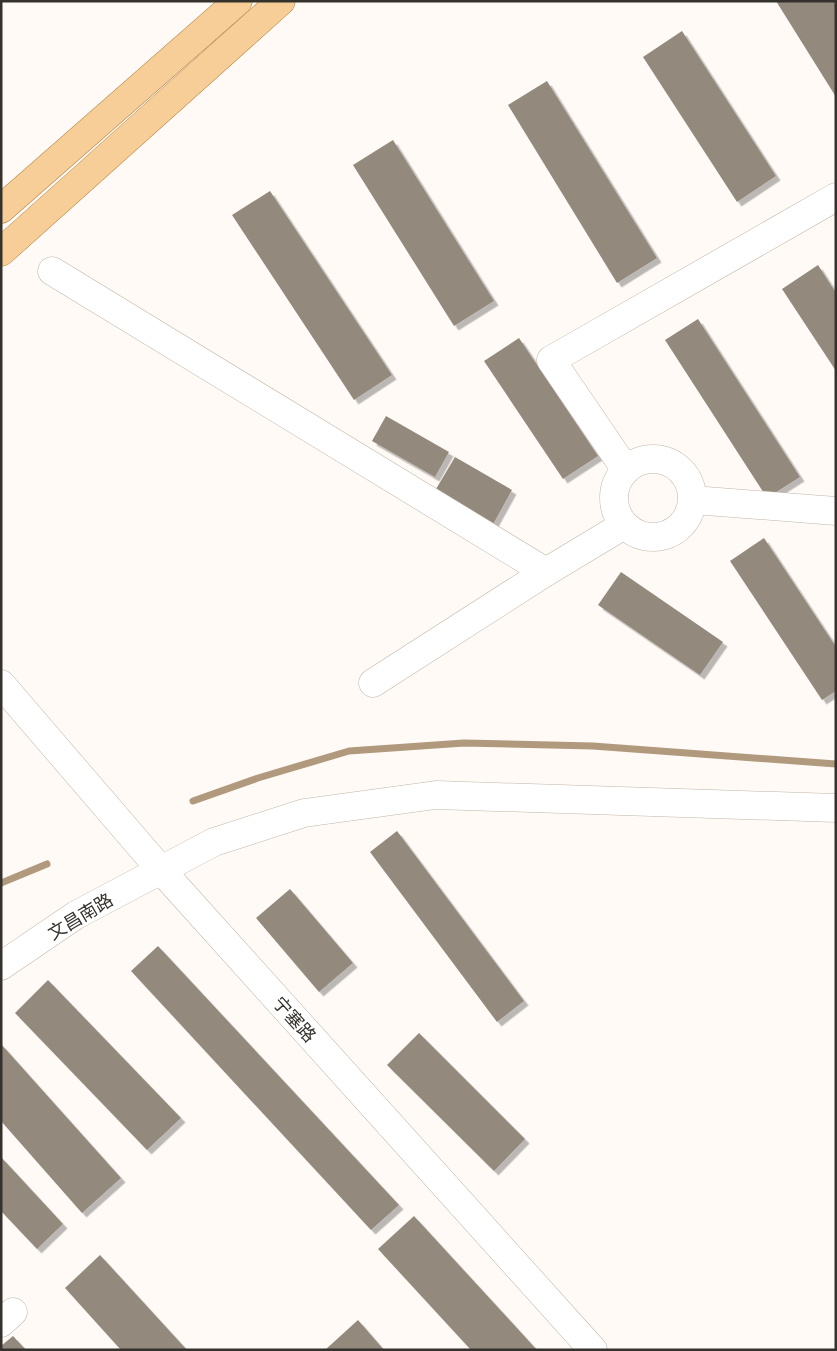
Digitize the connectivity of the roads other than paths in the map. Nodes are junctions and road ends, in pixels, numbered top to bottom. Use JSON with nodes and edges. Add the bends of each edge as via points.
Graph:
{"nodes":[{"id":1,"x":238,"y":1,"type":"edge"},
{"id":2,"x":281,"y":1,"type":"edge"},
{"id":3,"x":836,"y":198,"type":"edge"},
{"id":4,"x":1,"y":209,"type":"edge"},
{"id":5,"x":1,"y":252,"type":"edge"},
{"id":6,"x":52,"y":271,"type":"dead end"},
{"id":7,"x":626,"y":470,"type":"junction"},
{"id":8,"x":692,"y":500,"type":"junction"},
{"id":9,"x":836,"y":511,"type":"edge"},
{"id":10,"x":624,"y":525,"type":"junction"},
{"id":11,"x":546,"y":572,"type":"junction"},
{"id":12,"x":373,"y":683,"type":"dead end"},
{"id":13,"x":1,"y":684,"type":"edge"},
{"id":14,"x":836,"y":808,"type":"edge"},
{"id":15,"x":161,"y":870,"type":"junction"},
{"id":16,"x":1,"y":966,"type":"edge"},
{"id":17,"x":593,"y":1350,"type":"edge"}],
"edges":[{"from":1,"to":4,"type":"main road"},
{"from":2,"to":5,"type":"main road"},
{"from":3,"to":7,"type":"street","via":[[552,360]]},
{"from":6,"to":11,"type":"street"},
{"from":7,"to":8,"type":"street","via":[[639,462],[654,459],[668,462],[682,471],[690,484]]},
{"from":7,"to":10,"type":"street","via":[[617,482],[614,497],[616,512]]},
{"from":8,"to":9,"type":"street"},
{"from":8,"to":10,"type":"street","via":[[689,516],[666,536],[651,538],[636,534]]},
{"from":10,"to":11,"type":"street"},
{"from":11,"to":12,"type":"street"},
{"from":13,"to":15,"type":"street","name":"宁塞路"},
{"from":14,"to":15,"type":"street","name":"文昌南路","via":[[436,795],[304,813],[214,842]]},
{"from":15,"to":16,"type":"street","name":"文昌南路","via":[[76,915]]},
{"from":15,"to":17,"type":"street","name":"宁塞路"}]}
